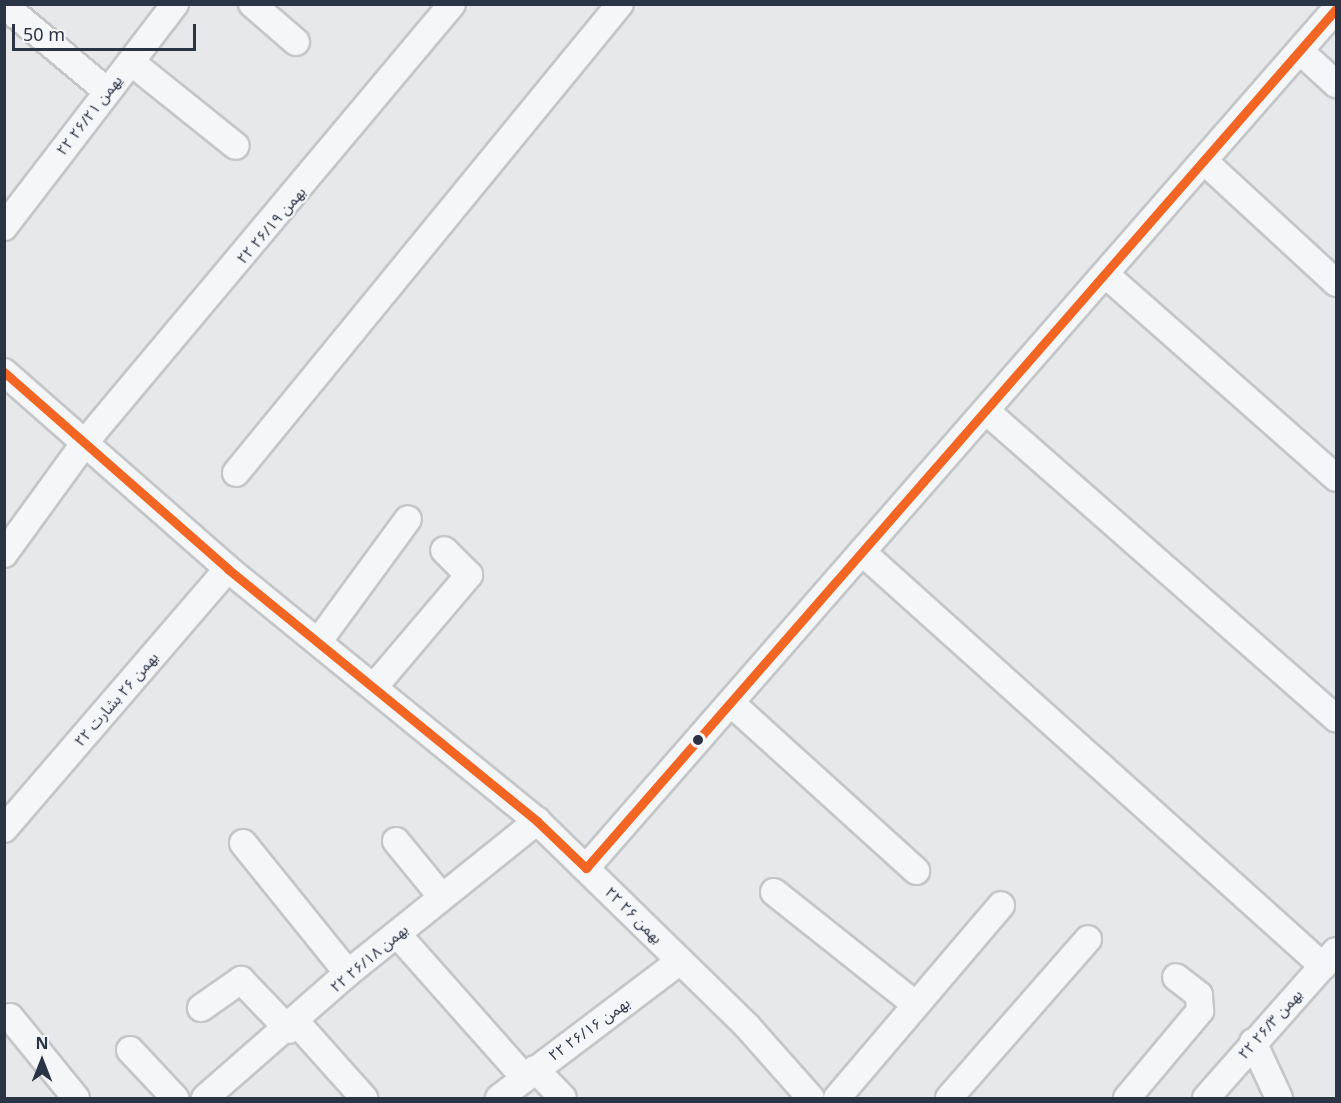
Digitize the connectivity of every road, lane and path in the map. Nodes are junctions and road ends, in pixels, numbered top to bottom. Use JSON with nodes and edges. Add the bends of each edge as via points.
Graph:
{"nodes":[{"id":1,"x":175,"y":4,"type":"edge"},
{"id":2,"x":252,"y":4,"type":"edge"},
{"id":3,"x":452,"y":4,"type":"edge"},
{"id":4,"x":620,"y":4,"type":"edge"},
{"id":5,"x":4,"y":5,"type":"edge"},
{"id":6,"x":1336,"y":9,"type":"edge"},
{"id":7,"x":296,"y":42,"type":"dead end"},
{"id":8,"x":1300,"y":51,"type":"junction"},
{"id":9,"x":131,"y":62,"type":"junction"},
{"id":10,"x":1336,"y":84,"type":"edge"},
{"id":11,"x":107,"y":91,"type":"junction"},
{"id":12,"x":236,"y":146,"type":"dead end"},
{"id":13,"x":1204,"y":161,"type":"junction"},
{"id":14,"x":4,"y":226,"type":"edge"},
{"id":15,"x":1105,"y":274,"type":"junction"},
{"id":16,"x":1336,"y":283,"type":"edge"},
{"id":17,"x":4,"y":372,"type":"edge"},
{"id":18,"x":986,"y":411,"type":"junction"},
{"id":19,"x":86,"y":441,"type":"junction"},
{"id":20,"x":236,"y":473,"type":"dead end"},
{"id":21,"x":1336,"y":478,"type":"edge"},
{"id":22,"x":408,"y":519,"type":"dead end"},
{"id":23,"x":444,"y":550,"type":"dead end"},
{"id":24,"x":862,"y":552,"type":"junction"},
{"id":25,"x":4,"y":554,"type":"edge"},
{"id":26,"x":228,"y":569,"type":"junction"},
{"id":27,"x":318,"y":642,"type":"junction"},
{"id":28,"x":374,"y":687,"type":"junction"},
{"id":29,"x":731,"y":702,"type":"junction"},
{"id":30,"x":1336,"y":719,"type":"edge"},
{"id":31,"x":537,"y":820,"type":"junction"},
{"id":32,"x":4,"y":829,"type":"edge"},
{"id":33,"x":396,"y":842,"type":"dead end"},
{"id":34,"x":243,"y":843,"type":"dead end"},
{"id":35,"x":586,"y":868,"type":"junction"},
{"id":36,"x":916,"y":871,"type":"dead end"},
{"id":37,"x":774,"y":892,"type":"dead end"},
{"id":38,"x":442,"y":897,"type":"junction"},
{"id":39,"x":1001,"y":905,"type":"dead end"},
{"id":40,"x":398,"y":935,"type":"junction"},
{"id":41,"x":1088,"y":939,"type":"dead end"},
{"id":42,"x":1330,"y":959,"type":"edge"},
{"id":43,"x":680,"y":961,"type":"junction"},
{"id":44,"x":348,"y":973,"type":"junction"},
{"id":45,"x":1176,"y":977,"type":"dead end"},
{"id":46,"x":916,"y":1005,"type":"junction"},
{"id":47,"x":201,"y":1008,"type":"dead end"},
{"id":48,"x":10,"y":1017,"type":"dead end"},
{"id":49,"x":293,"y":1026,"type":"junction"},
{"id":50,"x":1253,"y":1042,"type":"junction"},
{"id":51,"x":130,"y":1050,"type":"dead end"},
{"id":52,"x":529,"y":1073,"type":"junction"},
{"id":53,"x":72,"y":1097,"type":"edge"},
{"id":54,"x":175,"y":1098,"type":"edge"},
{"id":55,"x":205,"y":1098,"type":"edge"},
{"id":56,"x":364,"y":1098,"type":"edge"},
{"id":57,"x":499,"y":1098,"type":"edge"},
{"id":58,"x":563,"y":1098,"type":"edge"},
{"id":59,"x":811,"y":1098,"type":"edge"},
{"id":60,"x":837,"y":1098,"type":"edge"},
{"id":61,"x":949,"y":1098,"type":"edge"},
{"id":62,"x":1127,"y":1098,"type":"edge"},
{"id":63,"x":1206,"y":1098,"type":"edge"},
{"id":64,"x":1279,"y":1098,"type":"edge"}],
"edges":[{"from":1,"to":9,"type":"street","name":"۲۲ یهمن ۲۶/۲۱"},
{"from":2,"to":7,"type":"street"},
{"from":3,"to":19,"type":"street","name":"۲۲ بهمن ۲۶/۱۹"},
{"from":4,"to":20,"type":"street"},
{"from":5,"to":11,"type":"street"},
{"from":6,"to":8,"type":"street"},
{"from":8,"to":10,"type":"street"},
{"from":8,"to":13,"type":"street"},
{"from":9,"to":11,"type":"street","name":"۲۲ یهمن ۲۶/۲۱"},
{"from":9,"to":12,"type":"street"},
{"from":11,"to":14,"type":"street","name":"۲۲ یهمن ۲۶/۲۱"},
{"from":13,"to":15,"type":"street"},
{"from":13,"to":16,"type":"street"},
{"from":15,"to":18,"type":"street"},
{"from":15,"to":21,"type":"street"},
{"from":17,"to":19,"type":"street","name":"۲۲ بهمن ۲۶"},
{"from":18,"to":24,"type":"street"},
{"from":18,"to":30,"type":"street"},
{"from":19,"to":25,"type":"street","name":"۲۲ بهمن ۲۶/۱۹"},
{"from":19,"to":26,"type":"street","name":"۲۲ بهمن ۲۶"},
{"from":22,"to":27,"type":"street"},
{"from":23,"to":28,"type":"street","via":[[469,575]]},
{"from":24,"to":29,"type":"street"},
{"from":24,"to":42,"type":"street"},
{"from":26,"to":27,"type":"street","name":"۲۲ بهمن ۲۶"},
{"from":26,"to":32,"type":"street","name":"بهمن ۲۶ بشارت ۲۲"},
{"from":27,"to":28,"type":"street","name":"۲۲ بهمن ۲۶"},
{"from":28,"to":31,"type":"street","name":"۲۲ بهمن ۲۶"},
{"from":29,"to":35,"type":"street"},
{"from":29,"to":36,"type":"street"},
{"from":31,"to":35,"type":"street","name":"۲۲ بهمن ۲۶"},
{"from":31,"to":38,"type":"street","name":"۲۲ بهمن ۲۶/۱۸"},
{"from":33,"to":38,"type":"street"},
{"from":34,"to":44,"type":"street"},
{"from":35,"to":43,"type":"street","name":"۲۲ بهمن ۲۶"},
{"from":37,"to":46,"type":"street"},
{"from":38,"to":40,"type":"street","name":"۲۲ بهمن ۲۶/۱۸"},
{"from":39,"to":46,"type":"street"},
{"from":40,"to":44,"type":"street","name":"۲۲ بهمن ۲۶/۱۸"},
{"from":40,"to":52,"type":"street"},
{"from":41,"to":61,"type":"street"},
{"from":42,"to":50,"type":"street","name":"۲۲ بهمن ۲۶/۳"},
{"from":43,"to":52,"type":"street","name":"۲۲ بهمن ۲۶/۱۶"},
{"from":43,"to":59,"type":"street","name":"۲۲ بهمن ۲۶"},
{"from":44,"to":49,"type":"street","name":"۲۲ بهمن ۲۶/۱۸"},
{"from":45,"to":62,"type":"street","via":[[1199,995],[1200,1011]]},
{"from":46,"to":60,"type":"street"},
{"from":47,"to":49,"type":"street","via":[[241,980]]},
{"from":48,"to":53,"type":"street"},
{"from":49,"to":55,"type":"street","name":"۲۲ بهمن ۲۶/۱۸"},
{"from":49,"to":56,"type":"street"},
{"from":50,"to":63,"type":"street","name":"۲۲ بهمن ۲۶/۳"},
{"from":50,"to":64,"type":"street"},
{"from":51,"to":54,"type":"street"},
{"from":52,"to":57,"type":"street","name":"۲۲ بهمن ۲۶/۱۶"},
{"from":52,"to":58,"type":"street"}]}
